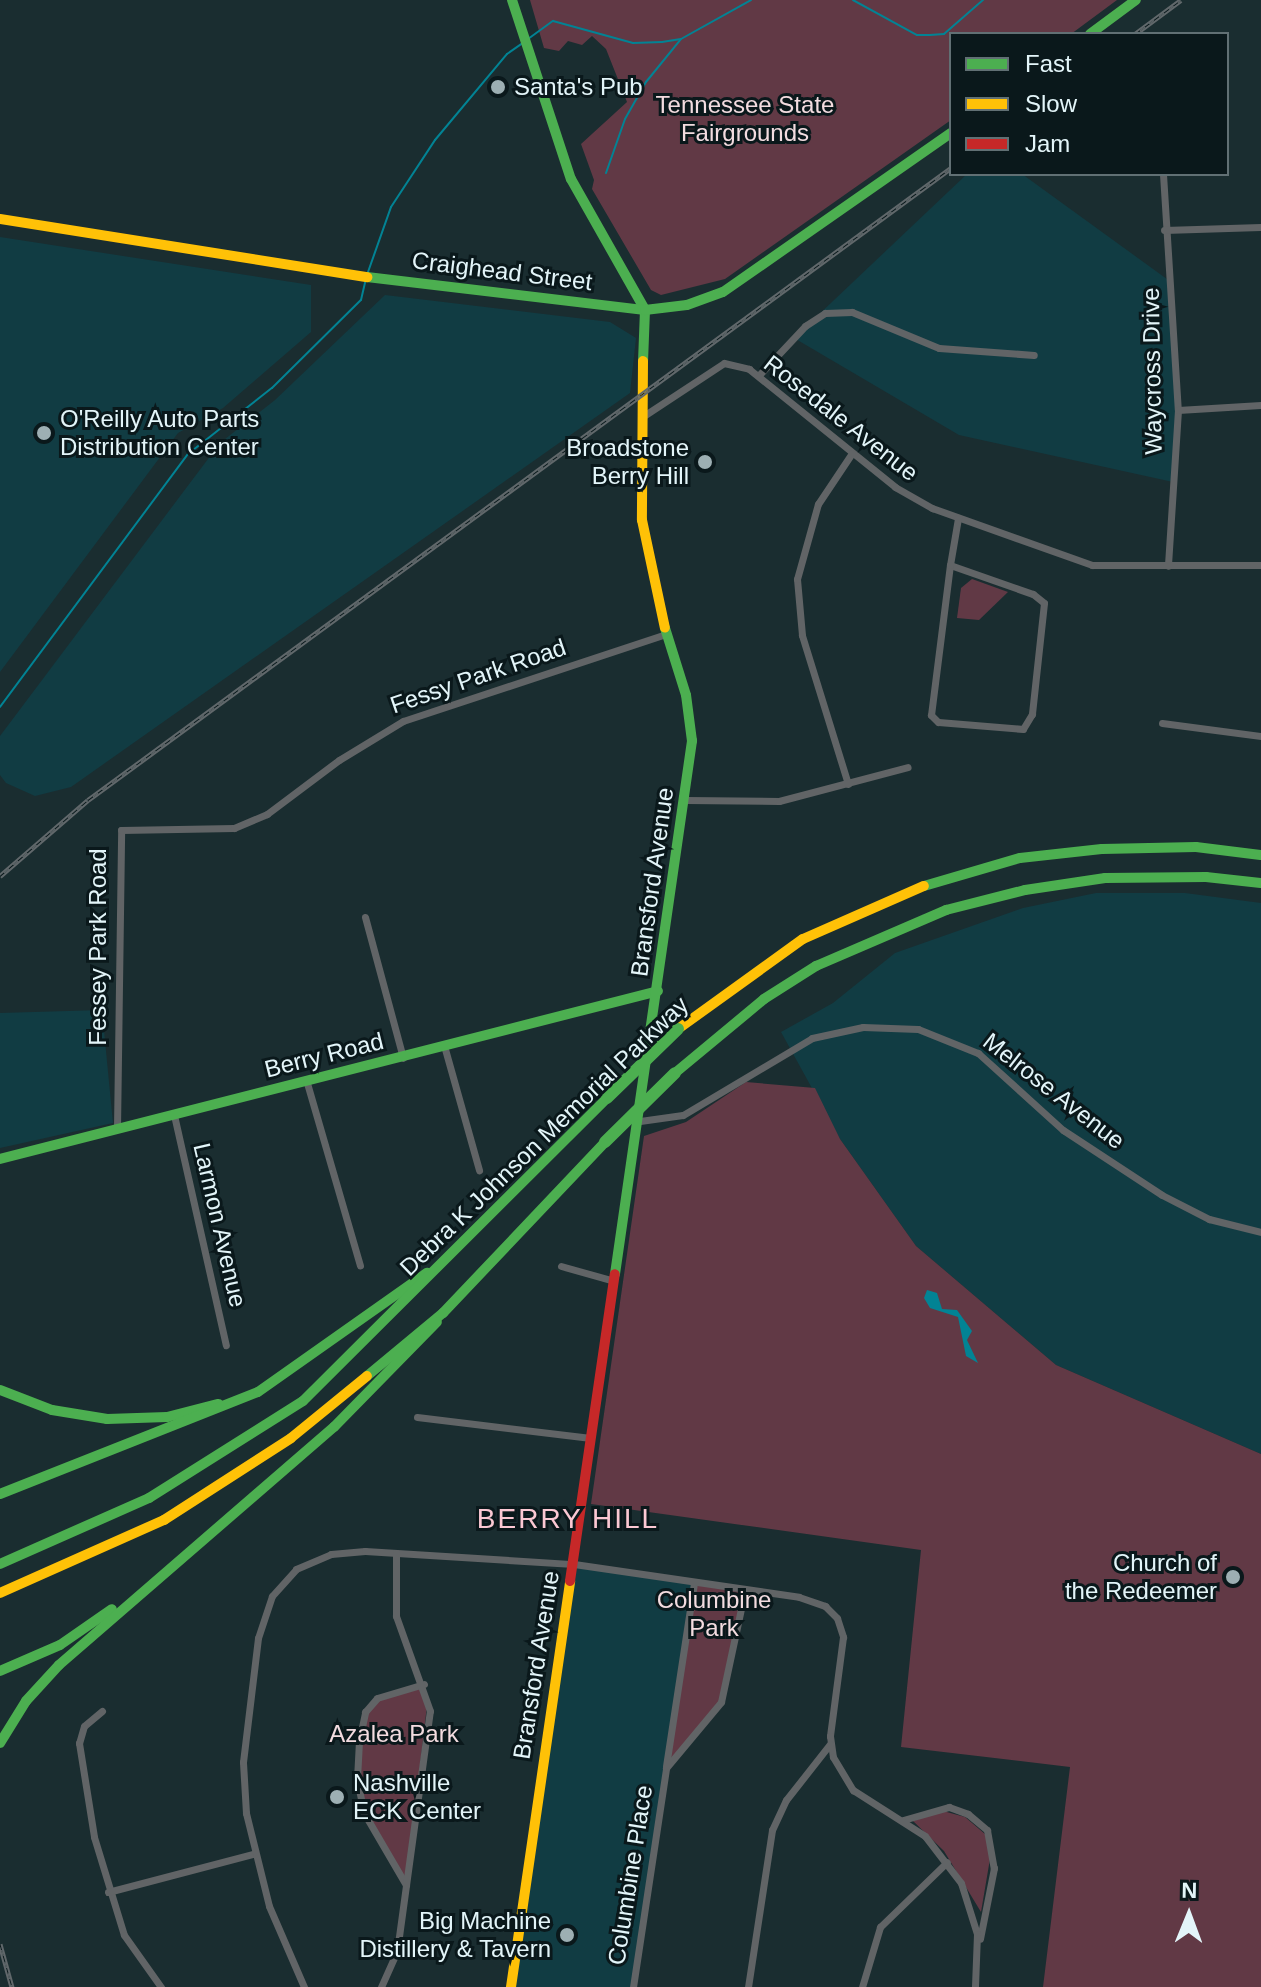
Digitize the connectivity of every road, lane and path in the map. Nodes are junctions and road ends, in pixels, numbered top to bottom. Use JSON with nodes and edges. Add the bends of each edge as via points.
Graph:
{"nodes":[{"id":1,"x":512,"y":0,"type":"edge"},
{"id":2,"x":1136,"y":0,"type":"edge"},
{"id":3,"x":1093,"y":32,"type":"edge"},
{"id":4,"x":949,"y":134,"type":"edge"},
{"id":5,"x":1163,"y":176,"type":"edge"},
{"id":6,"x":0,"y":219,"type":"edge"},
{"id":7,"x":1261,"y":227,"type":"edge"},
{"id":8,"x":1164,"y":230,"type":"junction"},
{"id":9,"x":645,"y":310,"type":"junction"},
{"id":10,"x":1034,"y":355,"type":"dead end"},
{"id":11,"x":760,"y":374,"type":"junction"},
{"id":12,"x":1261,"y":405,"type":"edge"},
{"id":13,"x":1178,"y":410,"type":"junction"},
{"id":14,"x":642,"y":417,"type":"junction"},
{"id":15,"x":852,"y":453,"type":"junction"},
{"id":16,"x":958,"y":518,"type":"junction"},
{"id":17,"x":950,"y":565,"type":"junction"},
{"id":18,"x":1261,"y":565,"type":"edge"},
{"id":19,"x":1168,"y":566,"type":"junction"},
{"id":20,"x":666,"y":634,"type":"junction"},
{"id":21,"x":1162,"y":723,"type":"dead end"},
{"id":22,"x":1261,"y":736,"type":"edge"},
{"id":23,"x":908,"y":767,"type":"dead end"},
{"id":24,"x":848,"y":784,"type":"junction"},
{"id":25,"x":686,"y":800,"type":"junction"},
{"id":26,"x":234,"y":828,"type":"joint"},
{"id":27,"x":1261,"y":855,"type":"edge"},
{"id":28,"x":1261,"y":883,"type":"edge"},
{"id":29,"x":365,"y":917,"type":"dead end"},
{"id":30,"x":658,"y":991,"type":"junction"},
{"id":31,"x":445,"y":1049,"type":"junction"},
{"id":32,"x":404,"y":1058,"type":"junction"},
{"id":33,"x":307,"y":1083,"type":"junction"},
{"id":34,"x":174,"y":1115,"type":"junction"},
{"id":35,"x":640,"y":1121,"type":"junction"},
{"id":36,"x":117,"y":1129,"type":"junction"},
{"id":37,"x":0,"y":1159,"type":"edge"},
{"id":38,"x":479,"y":1170,"type":"dead end"},
{"id":39,"x":1261,"y":1232,"type":"edge"},
{"id":40,"x":462,"y":1247,"type":"junction"},
{"id":41,"x":360,"y":1265,"type":"dead end"},
{"id":42,"x":561,"y":1266,"type":"dead end"},
{"id":43,"x":614,"y":1281,"type":"junction"},
{"id":44,"x":443,"y":1313,"type":"junction"},
{"id":45,"x":226,"y":1345,"type":"dead end"},
{"id":46,"x":265,"y":1385,"type":"junction"},
{"id":47,"x":0,"y":1390,"type":"edge"},
{"id":48,"x":417,"y":1417,"type":"dead end"},
{"id":49,"x":591,"y":1438,"type":"junction"},
{"id":50,"x":0,"y":1494,"type":"edge"},
{"id":51,"x":396,"y":1553,"type":"junction"},
{"id":52,"x":0,"y":1564,"type":"edge"},
{"id":53,"x":574,"y":1564,"type":"junction"},
{"id":54,"x":694,"y":1582,"type":"junction"},
{"id":55,"x":745,"y":1590,"type":"junction"},
{"id":56,"x":0,"y":1593,"type":"edge"},
{"id":57,"x":138,"y":1593,"type":"junction"},
{"id":58,"x":0,"y":1671,"type":"edge"},
{"id":59,"x":424,"y":1684,"type":"junction"},
{"id":60,"x":102,"y":1711,"type":"dead end"},
{"id":61,"x":0,"y":1743,"type":"edge"},
{"id":62,"x":830,"y":1744,"type":"junction"},
{"id":63,"x":666,"y":1768,"type":"junction"},
{"id":64,"x":903,"y":1820,"type":"junction"},
{"id":65,"x":253,"y":1854,"type":"junction"},
{"id":66,"x":947,"y":1862,"type":"junction"},
{"id":67,"x":406,"y":1885,"type":"junction"},
{"id":68,"x":108,"y":1892,"type":"junction"},
{"id":69,"x":978,"y":1945,"type":"junction"},
{"id":70,"x":161,"y":1987,"type":"edge"},
{"id":71,"x":304,"y":1987,"type":"edge"},
{"id":72,"x":381,"y":1987,"type":"edge"},
{"id":73,"x":511,"y":1987,"type":"edge"},
{"id":74,"x":633,"y":1987,"type":"edge"},
{"id":75,"x":748,"y":1987,"type":"edge"},
{"id":76,"x":862,"y":1987,"type":"edge"},
{"id":77,"x":975,"y":1987,"type":"edge"}],
"edges":[{"from":1,"to":9,"type":"main road","via":[[571,179]]},
{"from":2,"to":3,"type":"main road"},
{"from":4,"to":9,"type":"main road","name":"Craighead Street","via":[[723,292],[687,305]]},
{"from":5,"to":8,"type":"street","name":"Waycross Drive"},
{"from":6,"to":9,"type":"main road","name":"Craighead Street","via":[[343,274]]},
{"from":7,"to":8,"type":"street"},
{"from":8,"to":13,"type":"street","name":"Waycross Drive"},
{"from":9,"to":14,"type":"main road","name":"Bransford Avenue"},
{"from":10,"to":11,"type":"street","via":[[939,348],[852,312],[825,313],[805,326]]},
{"from":11,"to":14,"type":"street","name":"Rosedale Avenue","via":[[724,363]]},
{"from":11,"to":15,"type":"street","name":"Rosedale Avenue"},
{"from":12,"to":13,"type":"street"},
{"from":13,"to":19,"type":"street","name":"Waycross Drive"},
{"from":14,"to":20,"type":"main road","name":"Bransford Avenue","via":[[642,520]]},
{"from":15,"to":16,"type":"street","name":"Rosedale Avenue","via":[[909,496]]},
{"from":15,"to":24,"type":"street","via":[[818,504],[797,579],[802,635]]},
{"from":16,"to":17,"type":"street"},
{"from":16,"to":19,"type":"street","name":"Rosedale Avenue","via":[[1092,565]]},
{"from":17,"to":17,"type":"street","via":[[931,715],[938,722],[1023,729],[1032,714],[1044,603],[1033,594]]},
{"from":18,"to":19,"type":"street","name":"Rosedale Avenue"},
{"from":20,"to":25,"type":"main road","name":"Bransford Avenue","via":[[690,717]]},
{"from":20,"to":26,"type":"street","name":"Fessy Park Road","via":[[403,721],[267,814]]},
{"from":21,"to":22,"type":"street"},
{"from":23,"to":24,"type":"street"},
{"from":24,"to":25,"type":"street","via":[[779,801]]},
{"from":25,"to":30,"type":"main road","name":"Bransford Avenue"},
{"from":26,"to":36,"type":"street","name":"Fessey Park Road","via":[[121,830],[117,839]]},
{"from":27,"to":40,"type":"main road","name":"Debra K Johnson Memorial Parkway","bridge":true,"via":[[1196,847],[1020,858],[858,911],[759,966],[678,1029]]},
{"from":28,"to":44,"type":"main road","name":"Debra K Johnson Memorial Parkway","bridge":true,"via":[[1105,878],[946,910],[816,966],[764,999],[675,1073]]},
{"from":29,"to":32,"type":"street"},
{"from":30,"to":31,"type":"main road","name":"Berry Road"},
{"from":30,"to":35,"type":"main road","name":"Bransford Avenue"},
{"from":31,"to":32,"type":"main road","name":"Berry Road"},
{"from":31,"to":38,"type":"street"},
{"from":32,"to":33,"type":"main road","name":"Berry Road"},
{"from":33,"to":34,"type":"main road","name":"Berry Road"},
{"from":33,"to":41,"type":"street"},
{"from":34,"to":36,"type":"main road","name":"Berry Road"},
{"from":34,"to":45,"type":"street","name":"Larmon Avenue"},
{"from":35,"to":39,"type":"street","name":"Melrose Avenue","via":[[683,1115],[812,1038],[863,1027],[918,1029],[978,1053],[1063,1130],[1162,1195],[1209,1219]]},
{"from":35,"to":43,"type":"main road","name":"Bransford Avenue"},
{"from":36,"to":37,"type":"main road","name":"Berry Road"},
{"from":40,"to":46,"type":"main road"},
{"from":40,"to":52,"type":"main road","name":"Debra K Johnson Memorial Parkway","via":[[303,1401],[149,1498],[54,1545]]},
{"from":42,"to":43,"type":"street"},
{"from":43,"to":49,"type":"main road","name":"Bransford Avenue"},
{"from":44,"to":56,"type":"main road","name":"Debra K Johnson Memorial Parkway","via":[[303,1429],[212,1492],[111,1546]]},
{"from":44,"to":57,"type":"main road","via":[[428,1336],[366,1398]]},
{"from":46,"to":47,"type":"main road","via":[[195,1411],[127,1420],[61,1413]]},
{"from":46,"to":50,"type":"main road","via":[[207,1416]]},
{"from":48,"to":49,"type":"street"},
{"from":49,"to":53,"type":"main road","name":"Bransford Avenue"},
{"from":51,"to":53,"type":"street"},
{"from":51,"to":59,"type":"street","via":[[396,1616]]},
{"from":51,"to":65,"type":"street","via":[[345,1552],[314,1559],[290,1573],[269,1602],[258,1638],[243,1762]]},
{"from":53,"to":54,"type":"street"},
{"from":53,"to":73,"type":"main road","name":"Bransford Avenue"},
{"from":54,"to":55,"type":"street"},
{"from":54,"to":63,"type":"street","name":"Columbine Place"},
{"from":55,"to":62,"type":"street","via":[[814,1600],[837,1618],[842,1651]]},
{"from":55,"to":63,"type":"street","name":"Columbine Place","via":[[721,1702]]},
{"from":57,"to":58,"type":"main road","via":[[60,1645]]},
{"from":57,"to":61,"type":"main road","via":[[47,1678]]},
{"from":59,"to":67,"type":"street","via":[[428,1743]]},
{"from":59,"to":67,"type":"street","via":[[377,1698],[365,1712],[359,1741],[357,1779],[364,1813]]},
{"from":60,"to":68,"type":"street","via":[[84,1726],[79,1743]]},
{"from":62,"to":64,"type":"street","via":[[853,1790]]},
{"from":62,"to":75,"type":"street","via":[[786,1800],[772,1830]]},
{"from":63,"to":74,"type":"street","name":"Columbine Place"},
{"from":64,"to":66,"type":"street"},
{"from":64,"to":69,"type":"street","via":[[949,1807],[987,1830],[994,1868]]},
{"from":65,"to":68,"type":"street"},
{"from":65,"to":71,"type":"street"},
{"from":66,"to":69,"type":"street","via":[[970,1905]]},
{"from":66,"to":76,"type":"street","via":[[880,1927]]},
{"from":67,"to":72,"type":"street","via":[[397,1951]]},
{"from":68,"to":70,"type":"street","via":[[134,1953]]},
{"from":69,"to":77,"type":"street"}]}
